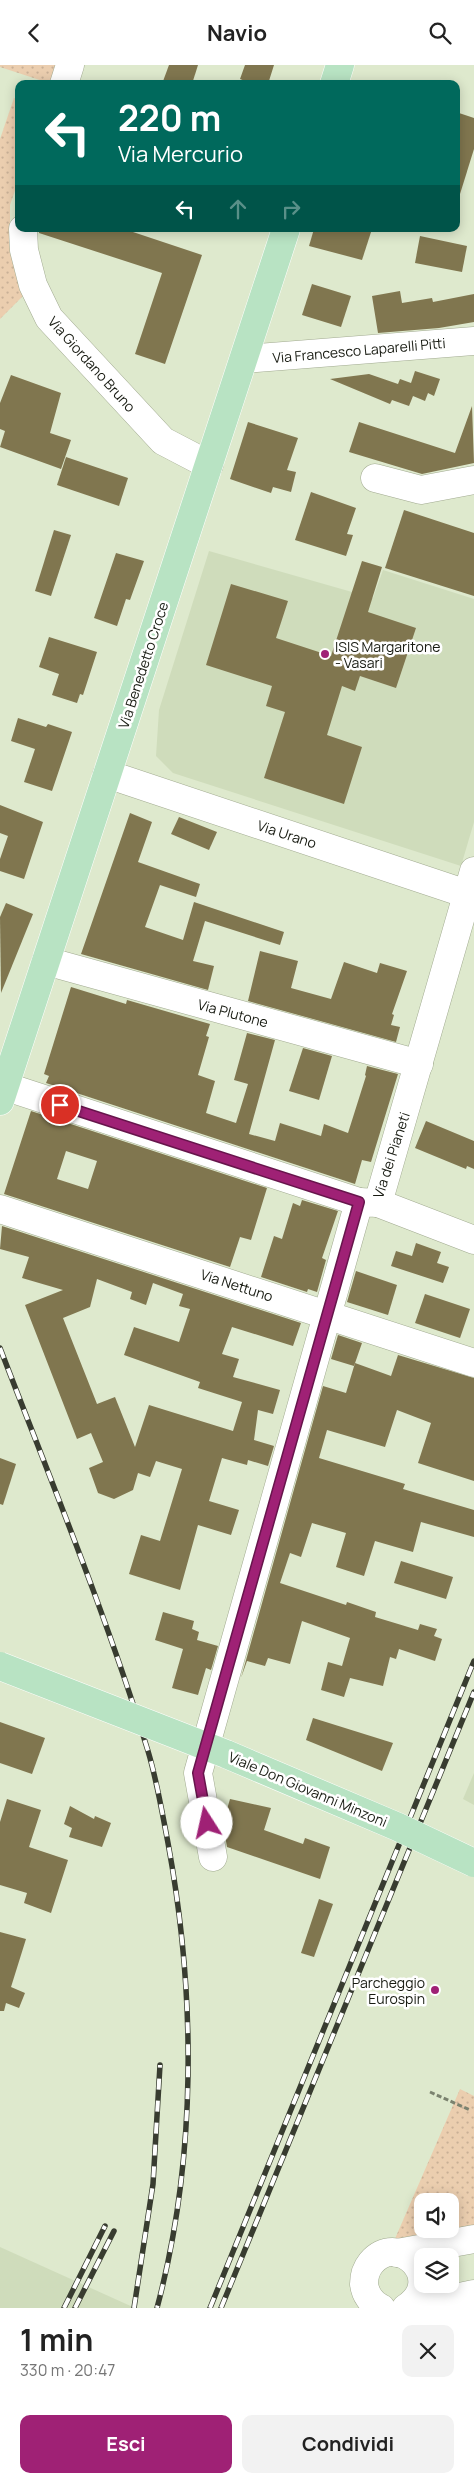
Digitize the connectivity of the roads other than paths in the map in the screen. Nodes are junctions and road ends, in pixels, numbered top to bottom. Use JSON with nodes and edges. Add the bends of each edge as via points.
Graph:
{"nodes":[{"id":1,"x":70,"y":65,"type":"edge"},
{"id":2,"x":340,"y":65,"type":"edge"},
{"id":3,"x":65,"y":80,"type":"edge"},
{"id":4,"x":335,"y":80,"type":"edge"},
{"id":5,"x":23,"y":232,"type":"edge"},
{"id":6,"x":285,"y":232,"type":"edge"},
{"id":7,"x":474,"y":341,"type":"edge"},
{"id":8,"x":244,"y":359,"type":"junction"},
{"id":9,"x":209,"y":465,"type":"junction"},
{"id":10,"x":375,"y":479,"type":"dead end"},
{"id":11,"x":474,"y":480,"type":"edge"},
{"id":12,"x":107,"y":774,"type":"junction"},
{"id":13,"x":470,"y":882,"type":"edge"},
{"id":14,"x":46,"y":961,"type":"junction"},
{"id":15,"x":420,"y":1064,"type":"junction"},
{"id":16,"x":2,"y":1094,"type":"edge"},
{"id":17,"x":368,"y":1203,"type":"junction"},
{"id":18,"x":0,"y":1209,"type":"edge"},
{"id":19,"x":474,"y":1240,"type":"edge"},
{"id":20,"x":327,"y":1314,"type":"junction"},
{"id":21,"x":474,"y":1363,"type":"edge"},
{"id":22,"x":0,"y":1666,"type":"edge"},
{"id":23,"x":213,"y":1857,"type":"dead end"},
{"id":24,"x":474,"y":1863,"type":"edge"},
{"id":25,"x":474,"y":2239,"type":"edge"},
{"id":26,"x":397,"y":2253,"type":"junction"},
{"id":27,"x":474,"y":2294,"type":"edge"},
{"id":28,"x":372,"y":2305,"type":"edge"},
{"id":29,"x":406,"y":2308,"type":"edge"}],
"edges":[{"from":1,"to":3,"type":"street"},
{"from":2,"to":4,"type":"main road"},
{"from":5,"to":9,"type":"street","name":"Via Giordano Bruno","via":[[33,285],[49,318],[163,441]]},
{"from":6,"to":8,"type":"main road","name":"Via Benedetto Croce"},
{"from":7,"to":8,"type":"street","name":"Via Francesco Laparelli Pitti"},
{"from":8,"to":9,"type":"main road","name":"Via Benedetto Croce"},
{"from":9,"to":12,"type":"main road","name":"Via Benedetto Croce"},
{"from":10,"to":11,"type":"street","via":[[420,490]]},
{"from":12,"to":13,"type":"street","name":"Via Urano"},
{"from":12,"to":14,"type":"main road","name":"Via Benedetto Croce"},
{"from":13,"to":15,"type":"street","name":"Via dei Pianeti"},
{"from":14,"to":15,"type":"street","name":"Via Plutone"},
{"from":14,"to":16,"type":"main road","name":"Via Benedetto Croce"},
{"from":15,"to":17,"type":"street","name":"Via dei Pianeti"},
{"from":16,"to":17,"type":"street"},
{"from":17,"to":19,"type":"street"},
{"from":17,"to":20,"type":"street","name":"Via dei Pianeti"},
{"from":18,"to":20,"type":"street","name":"Via Nettuno"},
{"from":20,"to":21,"type":"street","name":"Via Nettuno"},
{"from":20,"to":23,"type":"street","name":"Via dei Pianeti","via":[[198,1773]]},
{"from":22,"to":24,"type":"main road","name":"Viale Don Giovanni Minzoni","bridge":true,"via":[[226,1754]]},
{"from":25,"to":26,"type":"street"},
{"from":26,"to":28,"type":"street","via":[[380,2255],[368,2268],[364,2284]]},
{"from":26,"to":29,"type":"street","via":[[414,2261],[422,2277],[419,2296]]},
{"from":27,"to":29,"type":"street"}]}
